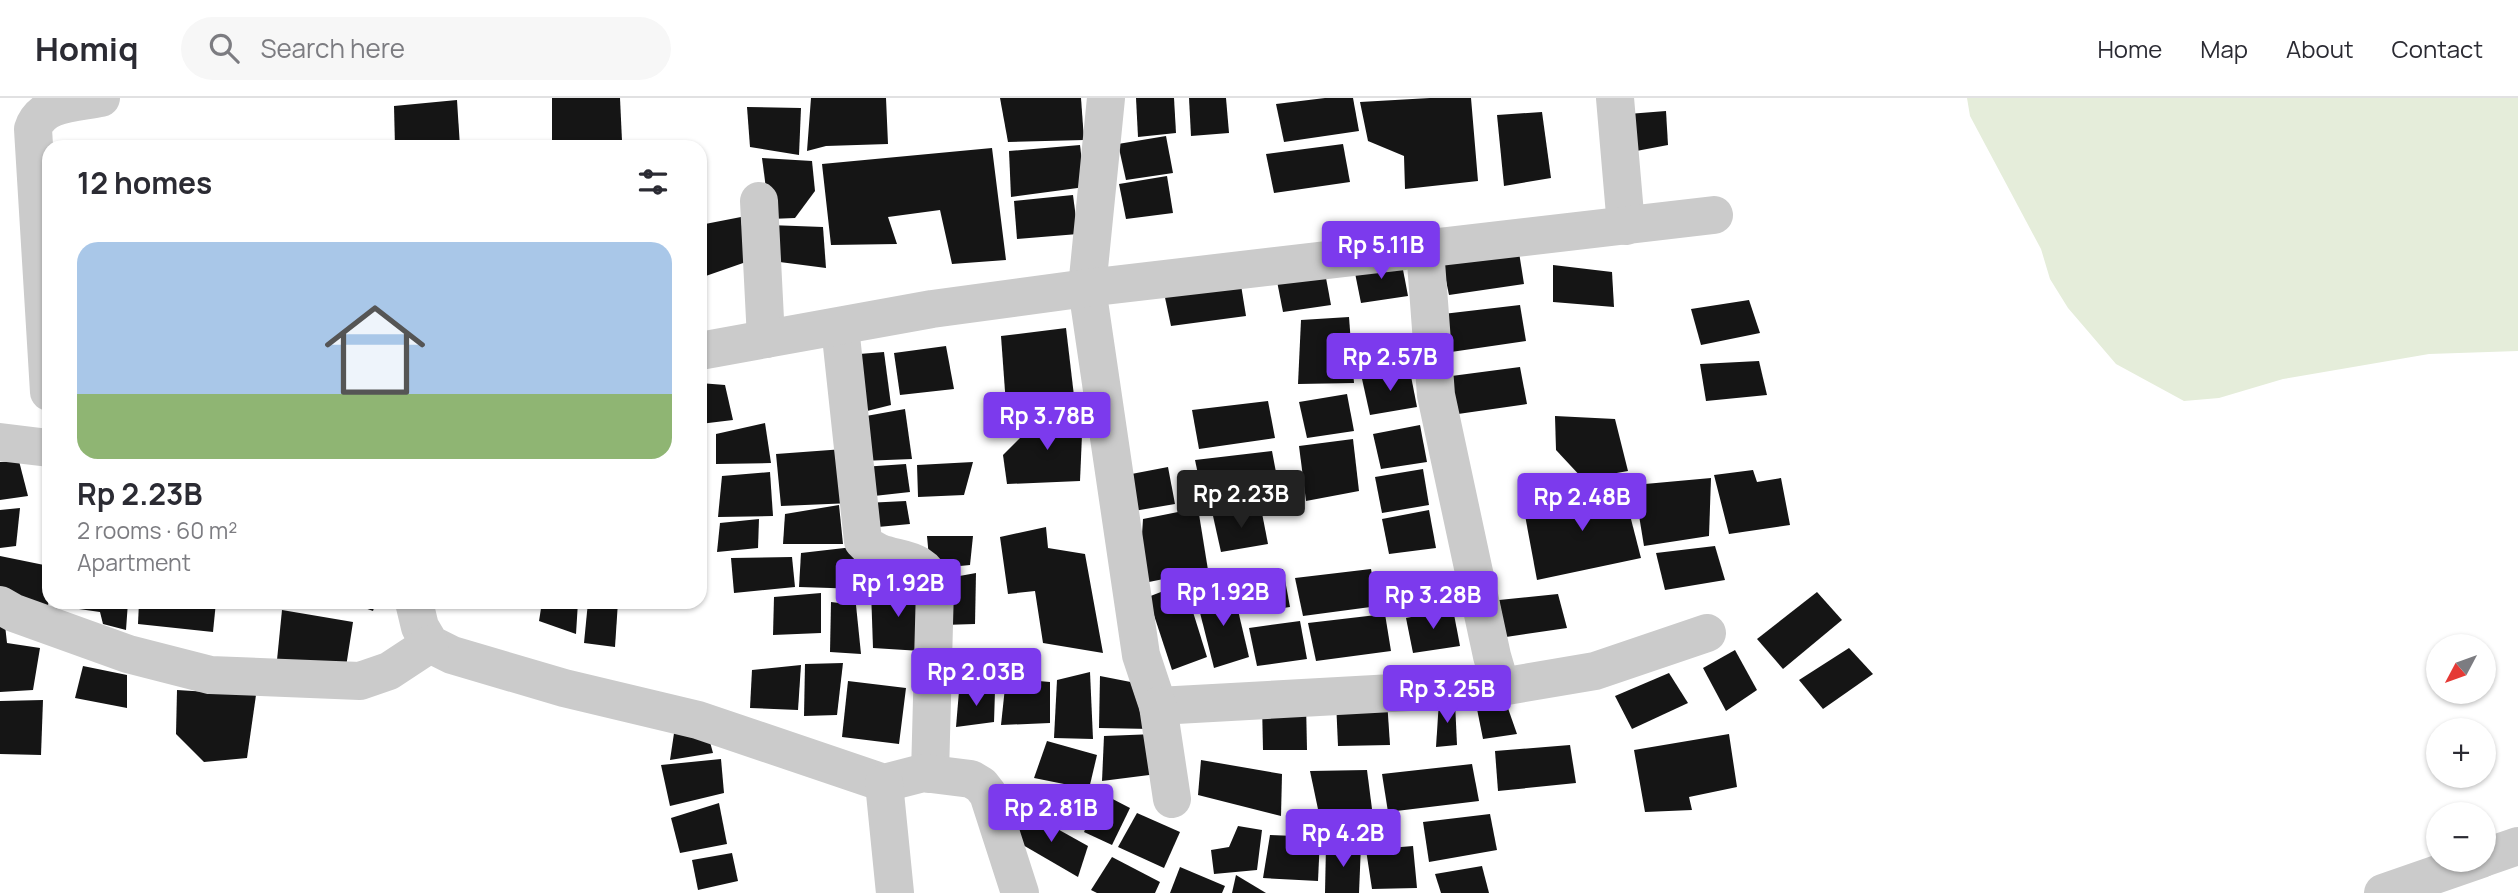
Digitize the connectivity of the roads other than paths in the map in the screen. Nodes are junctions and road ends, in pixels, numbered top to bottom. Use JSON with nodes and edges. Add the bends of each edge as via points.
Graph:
{"nodes":[{"id":1,"x":101,"y":98,"type":"edge"},
{"id":2,"x":1106,"y":98,"type":"edge"},
{"id":3,"x":1615,"y":98,"type":"edge"},
{"id":4,"x":759,"y":201,"type":"dead end"},
{"id":5,"x":1714,"y":215,"type":"dead end"},
{"id":6,"x":1626,"y":226,"type":"junction"},
{"id":7,"x":1425,"y":249,"type":"junction"},
{"id":8,"x":42,"y":277,"type":"edge"},
{"id":9,"x":1087,"y":288,"type":"junction"},
{"id":10,"x":840,"y":327,"type":"junction"},
{"id":11,"x":766,"y":339,"type":"junction"},
{"id":12,"x":707,"y":350,"type":"edge"},
{"id":13,"x":0,"y":442,"type":"edge"},
{"id":14,"x":42,"y":447,"type":"edge"},
{"id":15,"x":0,"y":605,"type":"edge"},
{"id":16,"x":416,"y":609,"type":"edge"},
{"id":17,"x":1707,"y":633,"type":"dead end"},
{"id":18,"x":430,"y":644,"type":"junction"},
{"id":19,"x":1501,"y":687,"type":"junction"},
{"id":20,"x":1158,"y":706,"type":"junction"},
{"id":21,"x":930,"y":774,"type":"junction"},
{"id":22,"x":884,"y":783,"type":"junction"},
{"id":23,"x":1172,"y":799,"type":"dead end"},
{"id":24,"x":2518,"y":846,"type":"edge"},
{"id":25,"x":2496,"y":854,"type":"edge"},
{"id":26,"x":2444,"y":872,"type":"edge"},
{"id":27,"x":895,"y":893,"type":"edge"},
{"id":28,"x":1020,"y":893,"type":"edge"},
{"id":29,"x":2383,"y":893,"type":"edge"}],
"edges":[{"from":1,"to":8,"type":"street","via":[[51,108],[36,120],[33,129]]},
{"from":2,"to":9,"type":"street"},
{"from":3,"to":6,"type":"street"},
{"from":4,"to":11,"type":"street"},
{"from":5,"to":6,"type":"street"},
{"from":6,"to":7,"type":"street"},
{"from":7,"to":9,"type":"street"},
{"from":7,"to":19,"type":"street","via":[[1436,395]]},
{"from":9,"to":10,"type":"street"},
{"from":9,"to":20,"type":"street","via":[[1141,654]]},
{"from":10,"to":11,"type":"street"},
{"from":10,"to":21,"type":"street","via":[[863,541],[870,550],[919,564],[936,587]]},
{"from":11,"to":12,"type":"street"},
{"from":13,"to":14,"type":"street"},
{"from":15,"to":18,"type":"street","via":[[128,654],[211,675],[360,681],[389,671]]},
{"from":16,"to":18,"type":"street"},
{"from":17,"to":19,"type":"street","via":[[1595,671]]},
{"from":18,"to":22,"type":"street","via":[[452,655],[564,688],[698,720]]},
{"from":19,"to":20,"type":"street"},
{"from":20,"to":23,"type":"street"},
{"from":21,"to":22,"type":"street"},
{"from":21,"to":28,"type":"street","via":[[971,779],[988,794]]},
{"from":22,"to":27,"type":"street"},
{"from":24,"to":25,"type":"street"},
{"from":26,"to":29,"type":"street"}]}
